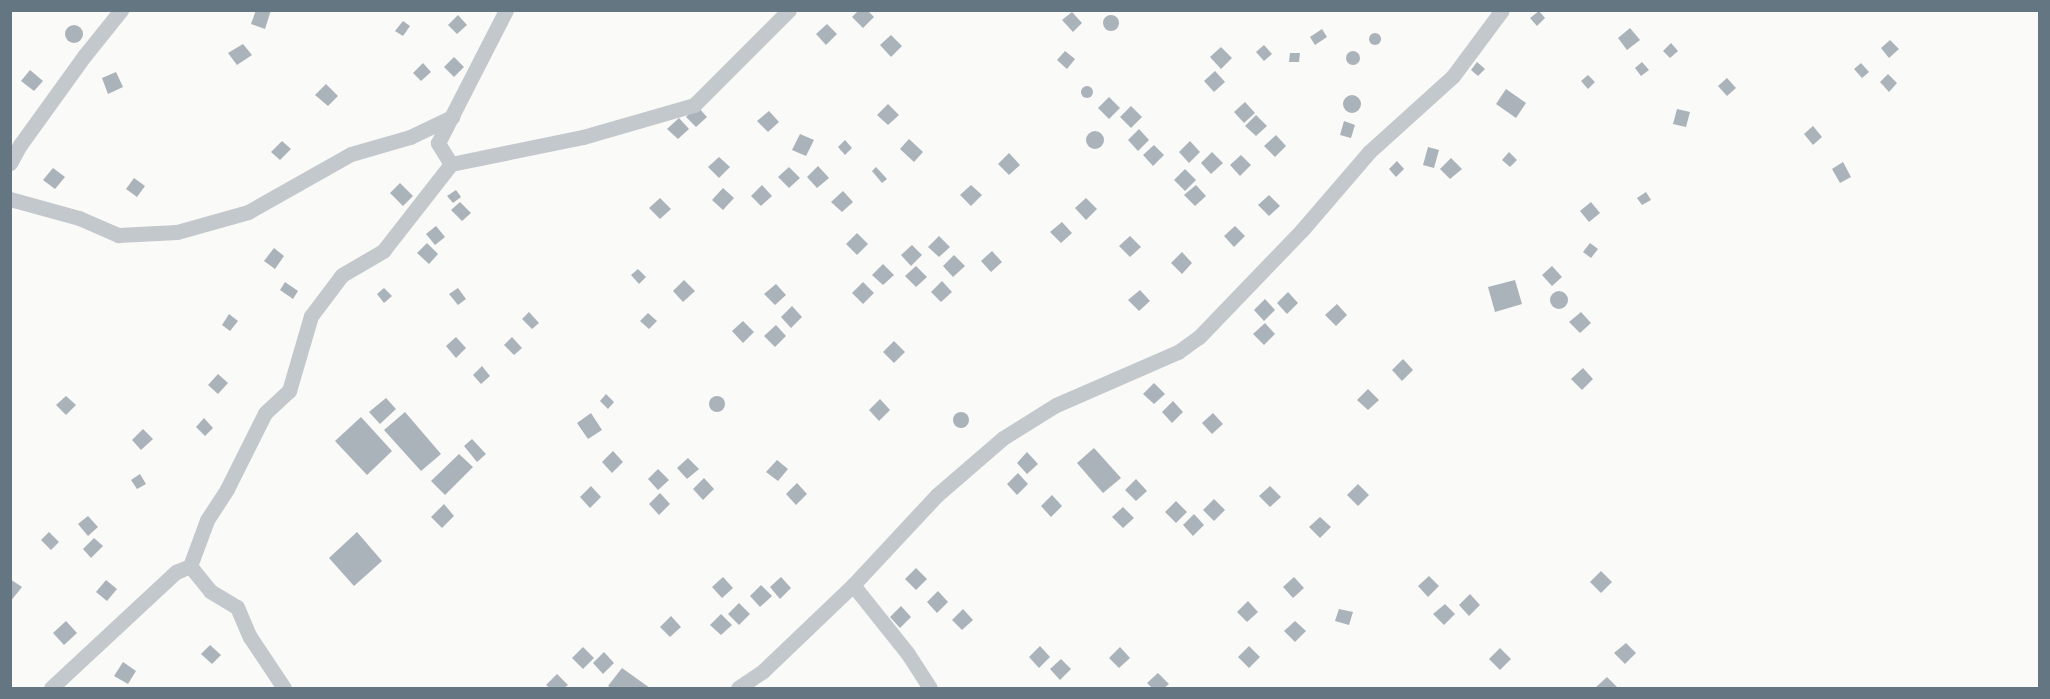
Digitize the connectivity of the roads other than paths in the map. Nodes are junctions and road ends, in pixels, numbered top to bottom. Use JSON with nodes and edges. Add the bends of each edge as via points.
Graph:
{"nodes":[{"id":1,"x":121,"y":10,"type":"edge"},
{"id":2,"x":506,"y":10,"type":"edge"},
{"id":3,"x":789,"y":10,"type":"edge"},
{"id":4,"x":1502,"y":10,"type":"edge"},
{"id":5,"x":452,"y":117,"type":"junction"},
{"id":6,"x":10,"y":164,"type":"edge"},
{"id":7,"x":451,"y":164,"type":"junction"},
{"id":8,"x":10,"y":198,"type":"edge"},
{"id":9,"x":190,"y":566,"type":"junction"},
{"id":10,"x":853,"y":585,"type":"junction"},
{"id":11,"x":51,"y":688,"type":"edge"},
{"id":12,"x":284,"y":688,"type":"edge"},
{"id":13,"x":738,"y":688,"type":"edge"},
{"id":14,"x":930,"y":688,"type":"edge"}],
"edges":[{"from":1,"to":6,"type":"street"},
{"from":2,"to":5,"type":"street"},
{"from":3,"to":7,"type":"street","via":[[693,105],[583,137]]},
{"from":4,"to":10,"type":"street","via":[[1453,76],[1368,152],[1302,230],[1199,337],[1179,352],[1056,405],[1003,438],[937,495]]},
{"from":5,"to":7,"type":"street","via":[[438,143]]},
{"from":5,"to":8,"type":"street","via":[[410,137],[351,154],[248,212],[177,232],[118,235],[79,218]]},
{"from":7,"to":9,"type":"street","via":[[383,251],[342,275],[310,316],[289,391],[266,413],[207,520]]},
{"from":9,"to":11,"type":"street","via":[[176,572]]},
{"from":9,"to":12,"type":"street","via":[[210,591],[237,607],[250,637]]},
{"from":10,"to":13,"type":"street","via":[[764,670]]},
{"from":10,"to":14,"type":"street"}]}
